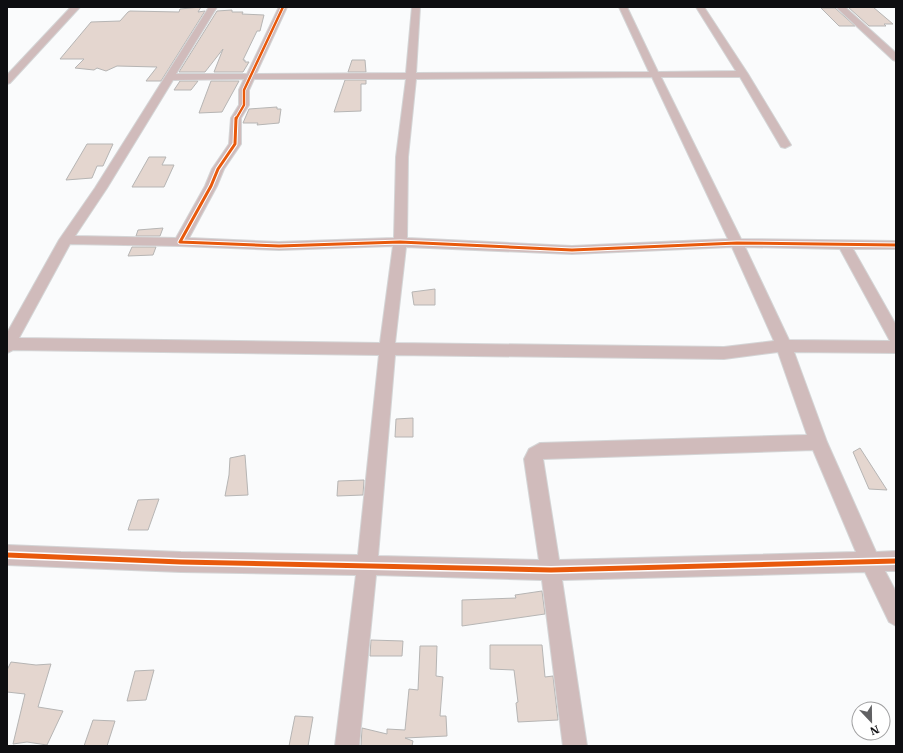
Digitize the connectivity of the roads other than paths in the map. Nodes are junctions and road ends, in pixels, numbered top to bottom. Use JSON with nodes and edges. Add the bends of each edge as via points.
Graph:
{"nodes":[{"id":1,"x":76,"y":7,"type":"edge"},
{"id":2,"x":213,"y":7,"type":"edge"},
{"id":3,"x":283,"y":7,"type":"edge"},
{"id":4,"x":416,"y":7,"type":"edge"},
{"id":5,"x":623,"y":7,"type":"edge"},
{"id":6,"x":700,"y":7,"type":"edge"},
{"id":7,"x":840,"y":7,"type":"edge"},
{"id":8,"x":896,"y":58,"type":"edge"},
{"id":9,"x":654,"y":74,"type":"junction"},
{"id":10,"x":743,"y":74,"type":"junction"},
{"id":11,"x":250,"y":75,"type":"junction"},
{"id":12,"x":411,"y":76,"type":"junction"},
{"id":13,"x":169,"y":77,"type":"junction"},
{"id":14,"x":7,"y":81,"type":"edge"},
{"id":15,"x":785,"y":145,"type":"dead end"},
{"id":16,"x":66,"y":240,"type":"junction"},
{"id":17,"x":180,"y":242,"type":"junction"},
{"id":18,"x":400,"y":242,"type":"junction"},
{"id":19,"x":737,"y":243,"type":"junction"},
{"id":20,"x":844,"y":244,"type":"junction"},
{"id":21,"x":896,"y":245,"type":"edge"},
{"id":22,"x":896,"y":339,"type":"edge"},
{"id":23,"x":8,"y":346,"type":"edge"},
{"id":24,"x":784,"y":346,"type":"junction"},
{"id":25,"x":896,"y":347,"type":"edge"},
{"id":26,"x":388,"y":348,"type":"junction"},
{"id":27,"x":818,"y":442,"type":"junction"},
{"id":28,"x":7,"y":556,"type":"edge"},
{"id":29,"x":870,"y":561,"type":"junction"},
{"id":30,"x":896,"y":561,"type":"edge"},
{"id":31,"x":366,"y":565,"type":"junction"},
{"id":32,"x":551,"y":570,"type":"junction"},
{"id":33,"x":896,"y":616,"type":"edge"},
{"id":34,"x":347,"y":746,"type":"edge"},
{"id":35,"x":574,"y":746,"type":"edge"}],
"edges":[{"from":1,"to":14,"type":"street"},
{"from":2,"to":13,"type":"street"},
{"from":3,"to":11,"type":"street"},
{"from":4,"to":12,"type":"street"},
{"from":5,"to":9,"type":"street"},
{"from":6,"to":10,"type":"street"},
{"from":7,"to":8,"type":"street"},
{"from":9,"to":10,"type":"street"},
{"from":9,"to":12,"type":"street"},
{"from":9,"to":19,"type":"street"},
{"from":10,"to":15,"type":"street"},
{"from":11,"to":12,"type":"street"},
{"from":11,"to":13,"type":"street"},
{"from":11,"to":17,"type":"street","via":[[244,90],[244,105],[236,118],[235,144],[218,169]]},
{"from":12,"to":18,"type":"street","via":[[402,157]]},
{"from":13,"to":16,"type":"street"},
{"from":16,"to":17,"type":"street"},
{"from":16,"to":23,"type":"street"},
{"from":17,"to":18,"type":"street","via":[[279,246]]},
{"from":18,"to":19,"type":"street","via":[[572,250]]},
{"from":18,"to":26,"type":"street"},
{"from":19,"to":20,"type":"street"},
{"from":19,"to":24,"type":"street"},
{"from":20,"to":21,"type":"street"},
{"from":20,"to":22,"type":"street"},
{"from":23,"to":26,"type":"street"},
{"from":24,"to":25,"type":"street"},
{"from":24,"to":26,"type":"street","via":[[724,353]]},
{"from":24,"to":27,"type":"street"},
{"from":26,"to":31,"type":"street"},
{"from":27,"to":29,"type":"street"},
{"from":27,"to":32,"type":"street","via":[[540,451],[533,459]]},
{"from":28,"to":31,"type":"street"},
{"from":29,"to":30,"type":"street"},
{"from":29,"to":32,"type":"street"},
{"from":29,"to":33,"type":"street"},
{"from":31,"to":32,"type":"street"},
{"from":31,"to":34,"type":"street"},
{"from":32,"to":35,"type":"street"}]}
